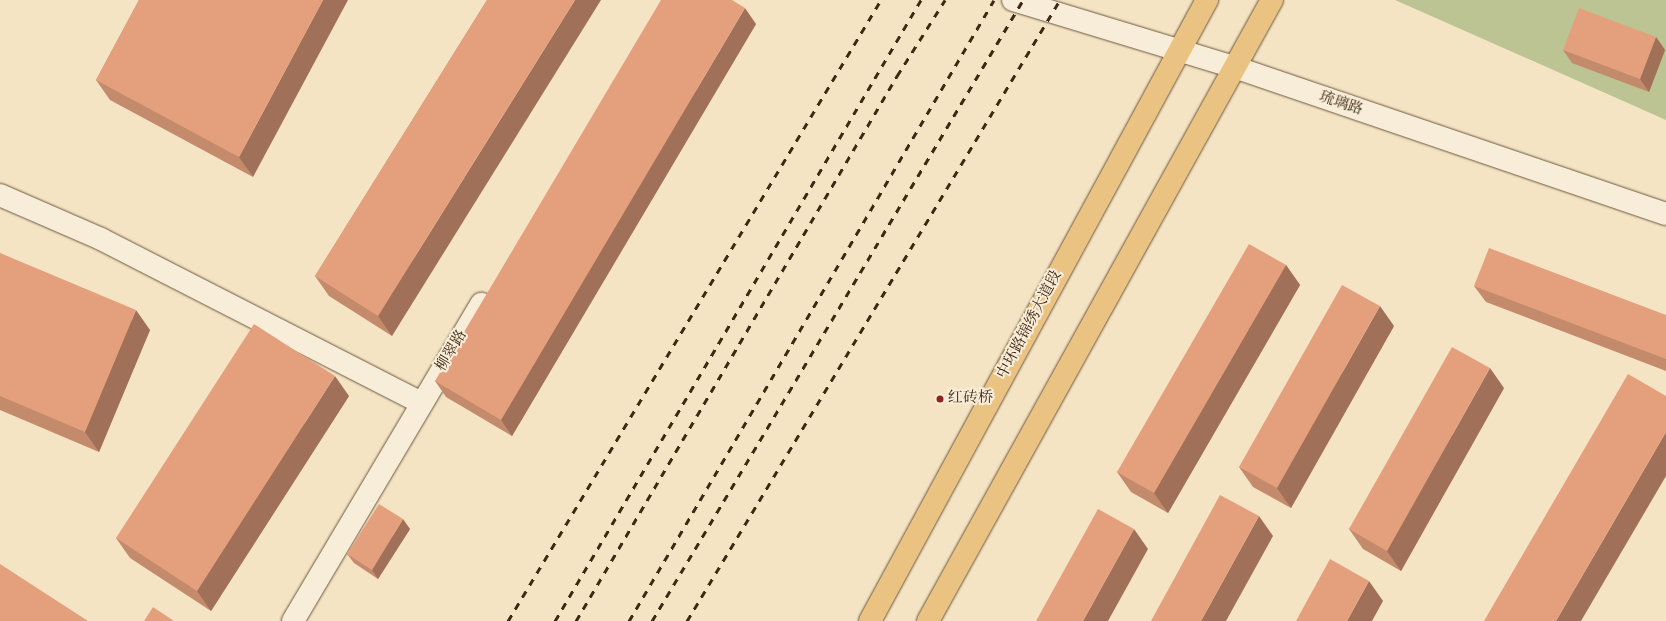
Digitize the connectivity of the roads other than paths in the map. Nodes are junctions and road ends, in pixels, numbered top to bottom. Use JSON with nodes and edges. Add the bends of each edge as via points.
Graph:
{"nodes":[{"id":1,"x":1013,"y":0,"type":"edge"},
{"id":2,"x":1207,"y":0,"type":"edge"},
{"id":3,"x":1272,"y":0,"type":"edge"},
{"id":4,"x":1178,"y":51,"type":"junction"},
{"id":5,"x":1234,"y":67,"type":"junction"},
{"id":6,"x":0,"y":195,"type":"edge"},
{"id":7,"x":1666,"y":214,"type":"edge"},
{"id":8,"x":491,"y":287,"type":"edge"},
{"id":9,"x":422,"y":403,"type":"junction"},
{"id":10,"x":293,"y":621,"type":"edge"},
{"id":11,"x":870,"y":621,"type":"edge"},
{"id":12,"x":928,"y":621,"type":"edge"}],
"edges":[{"from":1,"to":4,"type":"street","name":"琉璃路"},
{"from":2,"to":4,"type":"main road","name":"中环路锦绣大道段"},
{"from":3,"to":5,"type":"main road"},
{"from":4,"to":5,"type":"street","name":"琉璃路"},
{"from":4,"to":11,"type":"main road","name":"中环路锦绣大道段"},
{"from":5,"to":7,"type":"street","name":"琉璃路"},
{"from":5,"to":12,"type":"main road"},
{"from":6,"to":9,"type":"street","via":[[101,239]]},
{"from":8,"to":9,"type":"street","name":"柳翠路"},
{"from":9,"to":10,"type":"street","name":"柳翠路"}]}
